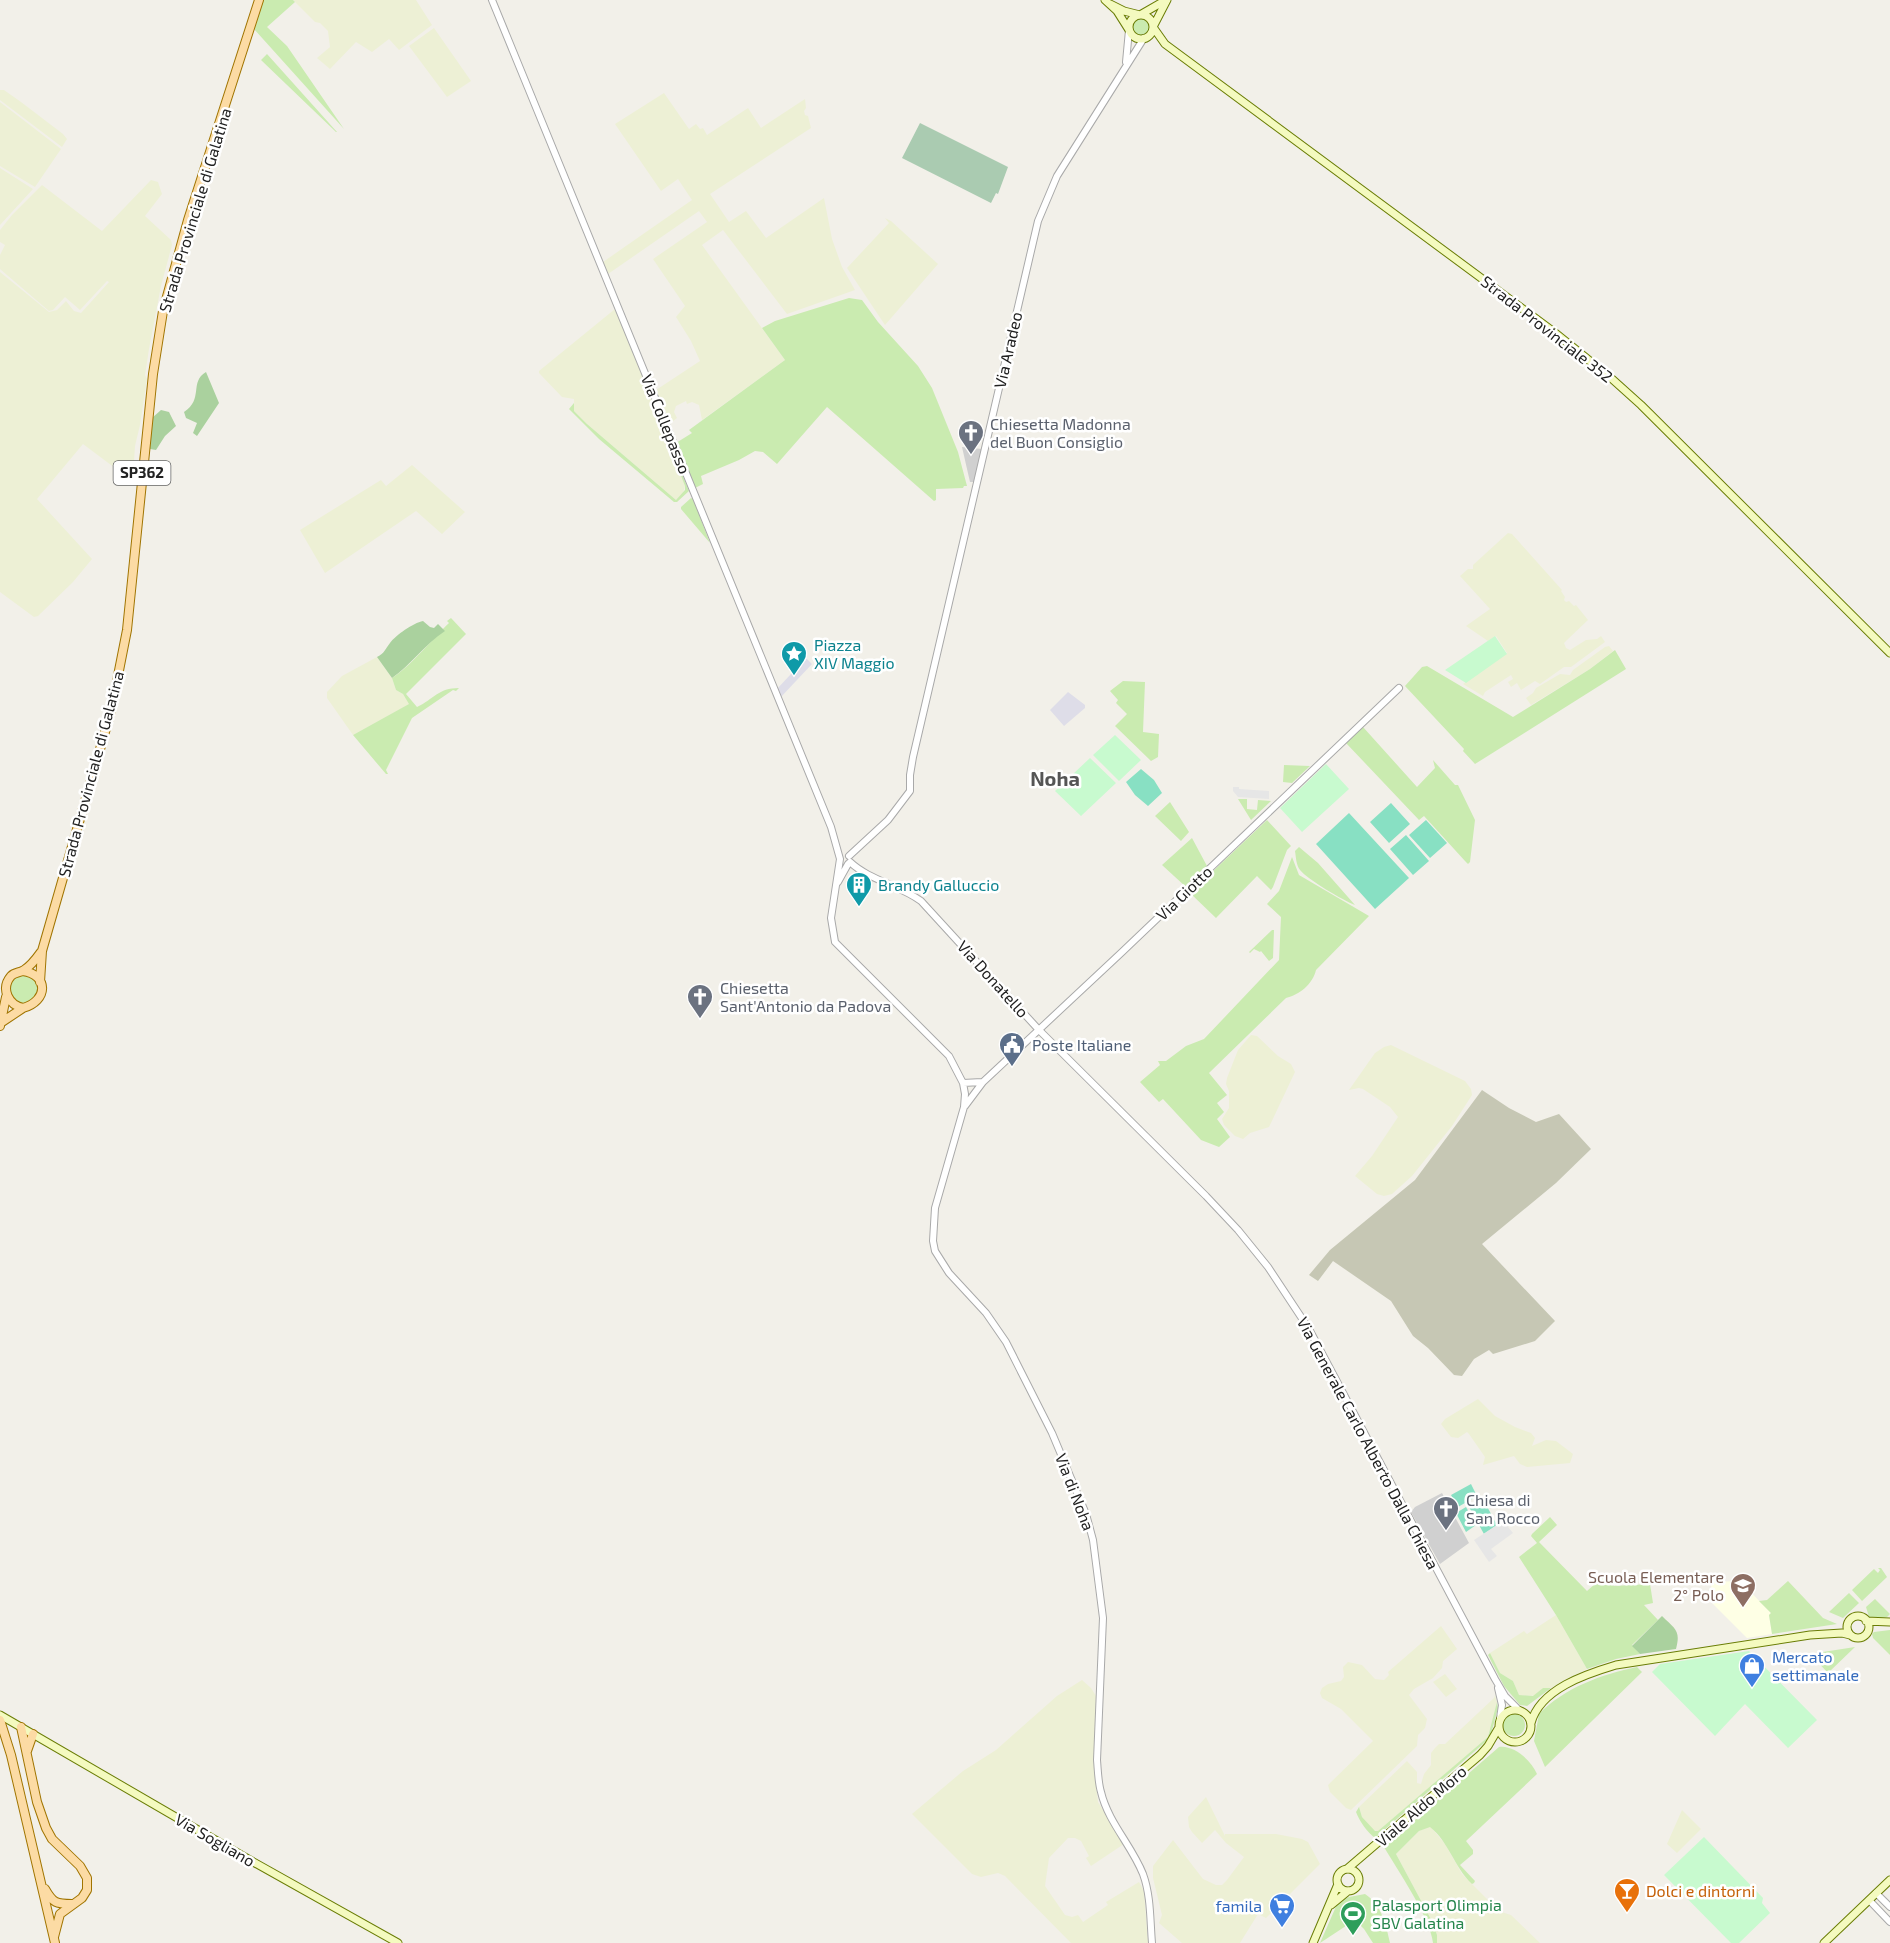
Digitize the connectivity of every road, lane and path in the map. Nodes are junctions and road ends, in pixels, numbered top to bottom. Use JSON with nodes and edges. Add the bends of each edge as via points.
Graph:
{"nodes":[{"id":1,"x":260,"y":0,"type":"edge"},
{"id":2,"x":492,"y":0,"type":"edge"},
{"id":3,"x":1167,"y":0,"type":"edge"},
{"id":4,"x":1107,"y":2,"type":"edge"},
{"id":5,"x":1140,"y":15,"type":"junction"},
{"id":6,"x":1153,"y":27,"type":"junction"},
{"id":7,"x":1129,"y":30,"type":"junction"},
{"id":8,"x":1144,"y":38,"type":"junction"},
{"id":9,"x":1168,"y":47,"type":"junction"},
{"id":10,"x":1124,"y":68,"type":"junction"},
{"id":11,"x":1890,"y":653,"type":"edge"},
{"id":12,"x":1399,"y":688,"type":"dead end"},
{"id":13,"x":846,"y":859,"type":"junction"},
{"id":14,"x":42,"y":951,"type":"junction"},
{"id":15,"x":23,"y":971,"type":"junction"},
{"id":16,"x":40,"y":982,"type":"junction"},
{"id":17,"x":6,"y":997,"type":"junction"},
{"id":18,"x":23,"y":1008,"type":"junction"},
{"id":19,"x":1,"y":1024,"type":"edge"},
{"id":20,"x":1039,"y":1030,"type":"junction"},
{"id":21,"x":983,"y":1082,"type":"junction"},
{"id":22,"x":963,"y":1083,"type":"junction"},
{"id":23,"x":964,"y":1107,"type":"junction"},
{"id":24,"x":1226,"y":1216,"type":"joint"},
{"id":25,"x":1866,"y":1621,"type":"junction"},
{"id":26,"x":1847,"y":1624,"type":"junction"},
{"id":27,"x":1890,"y":1624,"type":"edge"},
{"id":28,"x":1868,"y":1630,"type":"junction"},
{"id":29,"x":1810,"y":1635,"type":"junction"},
{"id":30,"x":1850,"y":1635,"type":"junction"},
{"id":31,"x":1495,"y":1679,"type":"junction"},
{"id":32,"x":1549,"y":1697,"type":"junction"},
{"id":33,"x":1521,"y":1711,"type":"junction"},
{"id":34,"x":0,"y":1715,"type":"edge"},
{"id":35,"x":1500,"y":1718,"type":"junction"},
{"id":36,"x":1531,"y":1723,"type":"junction"},
{"id":37,"x":2,"y":1724,"type":"edge"},
{"id":38,"x":21,"y":1727,"type":"junction"},
{"id":39,"x":1498,"y":1729,"type":"junction"},
{"id":40,"x":33,"y":1734,"type":"junction"},
{"id":41,"x":1508,"y":1741,"type":"junction"},
{"id":42,"x":27,"y":1750,"type":"junction"},
{"id":43,"x":1480,"y":1755,"type":"junction"},
{"id":44,"x":1363,"y":1857,"type":"junction"},
{"id":45,"x":1347,"y":1869,"type":"junction"},
{"id":46,"x":1357,"y":1873,"type":"junction"},
{"id":47,"x":1890,"y":1880,"type":"edge"},
{"id":48,"x":41,"y":1881,"type":"junction"},
{"id":49,"x":1338,"y":1884,"type":"junction"},
{"id":50,"x":1348,"y":1891,"type":"junction"},
{"id":51,"x":1876,"y":1893,"type":"junction"},
{"id":52,"x":1869,"y":1900,"type":"junction"},
{"id":53,"x":72,"y":1904,"type":"junction"},
{"id":54,"x":1329,"y":1906,"type":"junction"},
{"id":55,"x":1890,"y":1907,"type":"edge"},
{"id":56,"x":1890,"y":1922,"type":"edge"},
{"id":57,"x":54,"y":1940,"type":"edge"},
{"id":58,"x":398,"y":1943,"type":"edge"},
{"id":59,"x":1152,"y":1943,"type":"edge"},
{"id":60,"x":1313,"y":1943,"type":"edge"},
{"id":61,"x":1824,"y":1943,"type":"edge"}],
"edges":[{"from":1,"to":14,"type":"main road","name":"Strada Provinciale di Galatina","number":"SP362","via":[[188,220],[163,311],[120,671]]},
{"from":2,"to":13,"type":"street","name":"Via Collepasso","via":[[838,848]]},
{"from":3,"to":5,"type":"main road"},
{"from":3,"to":6,"type":"main road"},
{"from":4,"to":5,"type":"main road"},
{"from":4,"to":7,"type":"main road"},
{"from":5,"to":6,"type":"main road","via":[[1149,18]]},
{"from":5,"to":7,"type":"main road","via":[[1131,20]]},
{"from":6,"to":8,"type":"main road"},
{"from":6,"to":9,"type":"main road","name":"Strada Provinciale 352"},
{"from":7,"to":8,"type":"main road","via":[[1134,37]]},
{"from":7,"to":10,"type":"street","name":"Via Aradeo"},
{"from":8,"to":9,"type":"main road","name":"Strada Provinciale 352"},
{"from":8,"to":10,"type":"street","name":"Via Aradeo"},
{"from":9,"to":11,"type":"main road","name":"Strada Provinciale 352","via":[[1611,378]]},
{"from":10,"to":13,"type":"street","name":"Via Aradeo","via":[[1057,176],[1038,221],[913,757],[910,791],[888,820]]},
{"from":12,"to":20,"type":"street","name":"Via Giotto"},
{"from":13,"to":20,"type":"street","name":"Via Donatello","via":[[921,901]]},
{"from":13,"to":22,"type":"street","name":"Via Collepasso","via":[[836,885],[831,918],[835,942],[949,1056]]},
{"from":14,"to":15,"type":"main road","name":"Strada Provinciale di Galatina","number":"SP362"},
{"from":14,"to":16,"type":"main road","name":"Strada Provinciale di Galatina","number":"SP362"},
{"from":15,"to":16,"type":"main road"},
{"from":15,"to":17,"type":"main road","name":"Strada Provinciale di Galatina","number":"SP362","via":[[5,982]]},
{"from":16,"to":18,"type":"main road","name":"Strada Provinciale di Galatina","number":"SP362","via":[[43,990],[37,1003]]},
{"from":17,"to":18,"type":"main road"},
{"from":17,"to":19,"type":"main road","name":"Strada Provinciale di Galatina","number":"SP362"},
{"from":18,"to":19,"type":"main road","name":"Strada Provinciale di Galatina","number":"SP362"},
{"from":20,"to":21,"type":"street","name":"Via Giotto"},
{"from":20,"to":24,"type":"street","name":"Via Donatello"},
{"from":21,"to":22,"type":"street"},
{"from":21,"to":23,"type":"street","name":"Via Giotto"},
{"from":22,"to":23,"type":"street"},
{"from":23,"to":59,"type":"street","name":"Via di Noha","via":[[935,1208],[935,1251],[1006,1342],[1052,1433],[1086,1514],[1103,1618],[1097,1760],[1100,1785],[1107,1810],[1144,1877]]},
{"from":24,"to":31,"type":"street","name":"Via Generale Carlo Alberto Dalla Chiesa","via":[[1268,1268],[1309,1329]]},
{"from":25,"to":26,"type":"main road","name":"Viale Aldo Moro","via":[[1854,1617]]},
{"from":25,"to":27,"type":"main road","name":"Viale Aldo Moro"},
{"from":25,"to":28,"type":"main road"},
{"from":26,"to":29,"type":"main road","name":"Viale Aldo Moro"},
{"from":26,"to":30,"type":"main road"},
{"from":27,"to":28,"type":"main road","name":"Viale Aldo Moro"},
{"from":28,"to":30,"type":"main road","name":"Viale Aldo Moro","via":[[1861,1638]]},
{"from":29,"to":30,"type":"main road","name":"Viale Aldo Moro"},
{"from":29,"to":32,"type":"main road","name":"Viale Aldo Moro","via":[[1622,1663],[1581,1678]]},
{"from":31,"to":33,"type":"street"},
{"from":31,"to":35,"type":"street","via":[[1502,1705]]},
{"from":32,"to":33,"type":"main road","name":"Viale Aldo Moro"},
{"from":32,"to":36,"type":"main road","name":"Viale Aldo Moro","via":[[1535,1711]]},
{"from":33,"to":35,"type":"main road","name":"Viale Aldo Moro","via":[[1510,1710]]},
{"from":33,"to":36,"type":"main road"},
{"from":34,"to":38,"type":"main road"},
{"from":35,"to":39,"type":"main road","name":"Viale Aldo Moro"},
{"from":36,"to":41,"type":"main road","name":"Viale Aldo Moro","via":[[1525,1739]]},
{"from":37,"to":48,"type":"main road"},
{"from":38,"to":40,"type":"main road"},
{"from":38,"to":42,"type":"main road"},
{"from":39,"to":41,"type":"main road"},
{"from":39,"to":43,"type":"main road","name":"Viale Aldo Moro"},
{"from":40,"to":42,"type":"main road"},
{"from":40,"to":58,"type":"main road","name":"Via Sogliano"},
{"from":41,"to":43,"type":"main road","name":"Viale Aldo Moro"},
{"from":42,"to":53,"type":"main road","via":[[46,1828],[87,1878],[87,1890]]},
{"from":43,"to":44,"type":"main road","name":"Viale Aldo Moro"},
{"from":44,"to":45,"type":"main road","name":"Viale Aldo Moro"},
{"from":44,"to":46,"type":"main road","name":"Viale Aldo Moro"},
{"from":45,"to":46,"type":"main road"},
{"from":45,"to":49,"type":"main road","name":"Viale Aldo Moro","via":[[1338,1875]]},
{"from":46,"to":50,"type":"main road","name":"Viale Aldo Moro","via":[[1359,1884]]},
{"from":47,"to":51,"type":"main road"},
{"from":48,"to":53,"type":"main road","via":[[51,1899],[58,1904]]},
{"from":48,"to":57,"type":"main road"},
{"from":49,"to":50,"type":"main road"},
{"from":49,"to":54,"type":"main road","name":"Viale Aldo Moro"},
{"from":50,"to":54,"type":"main road","name":"Viale Aldo Moro"},
{"from":51,"to":52,"type":"main road"},
{"from":51,"to":55,"type":"street"},
{"from":52,"to":56,"type":"street"},
{"from":52,"to":61,"type":"main road"},
{"from":53,"to":57,"type":"main road","via":[[60,1914]]},
{"from":54,"to":60,"type":"main road","name":"Viale Aldo Moro"}]}
